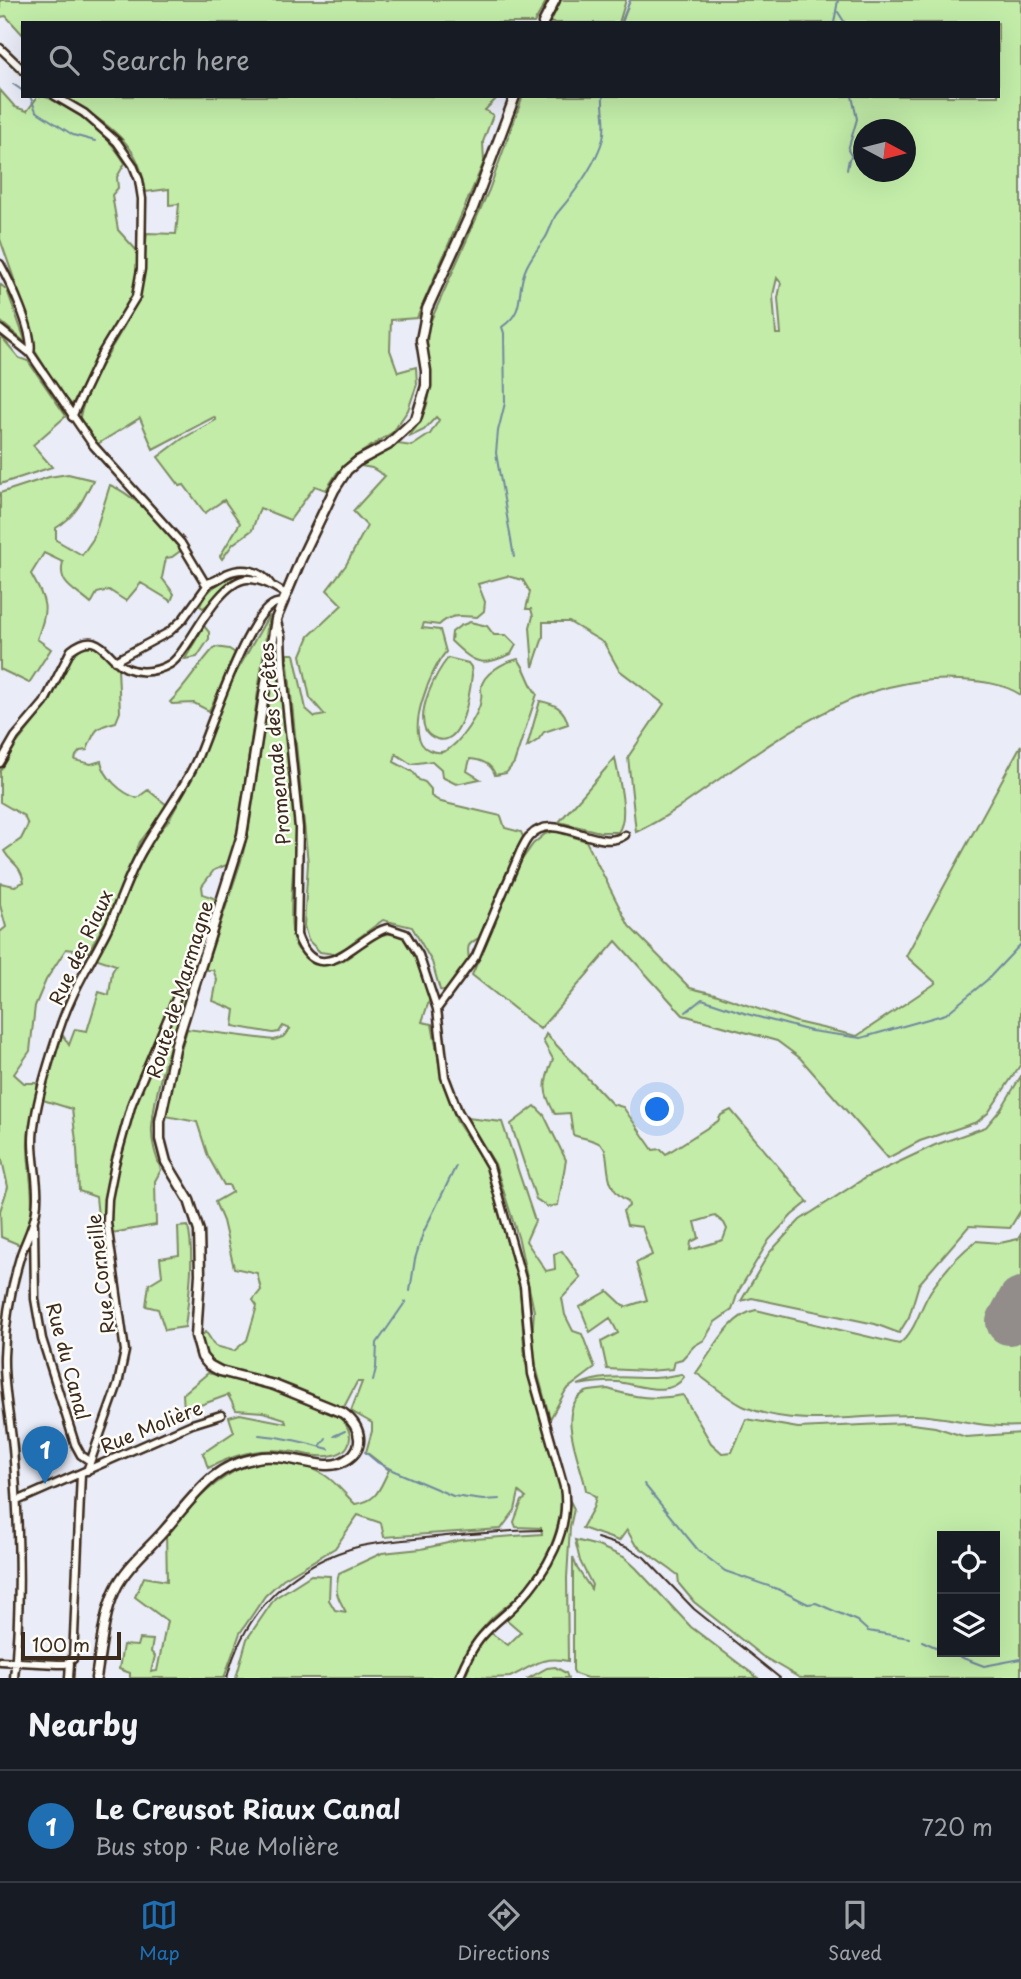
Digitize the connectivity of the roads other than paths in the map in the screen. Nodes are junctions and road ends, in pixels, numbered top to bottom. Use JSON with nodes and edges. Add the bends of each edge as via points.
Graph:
{"nodes":[{"id":1,"x":555,"y":0,"type":"edge"},
{"id":2,"x":544,"y":21,"type":"edge"},
{"id":3,"x":0,"y":48,"type":"edge"},
{"id":4,"x":21,"y":68,"type":"edge"},
{"id":5,"x":59,"y":98,"type":"edge"},
{"id":6,"x":514,"y":98,"type":"edge"},
{"id":7,"x":0,"y":264,"type":"edge"},
{"id":8,"x":0,"y":329,"type":"edge"},
{"id":9,"x":30,"y":354,"type":"junction"},
{"id":10,"x":72,"y":417,"type":"junction"},
{"id":11,"x":209,"y":583,"type":"junction"},
{"id":12,"x":272,"y":586,"type":"junction"},
{"id":13,"x":285,"y":599,"type":"junction"},
{"id":14,"x":276,"y":619,"type":"junction"},
{"id":15,"x":116,"y":661,"type":"junction"},
{"id":16,"x":0,"y":763,"type":"edge"},
{"id":17,"x":625,"y":835,"type":"dead end"},
{"id":18,"x":215,"y":921,"type":"junction"},
{"id":19,"x":437,"y":1009,"type":"junction"},
{"id":20,"x":34,"y":1222,"type":"junction"},
{"id":21,"x":0,"y":1390,"type":"edge"},
{"id":22,"x":6,"y":1398,"type":"junction"},
{"id":23,"x":221,"y":1415,"type":"dead end"},
{"id":24,"x":90,"y":1461,"type":"junction"},
{"id":25,"x":84,"y":1472,"type":"junction"},
{"id":26,"x":17,"y":1500,"type":"junction"},
{"id":27,"x":0,"y":1661,"type":"edge"},
{"id":28,"x":70,"y":1662,"type":"junction"},
{"id":29,"x":16,"y":1663,"type":"junction"},
{"id":30,"x":14,"y":1678,"type":"edge"},
{"id":31,"x":69,"y":1678,"type":"edge"},
{"id":32,"x":96,"y":1678,"type":"edge"},
{"id":33,"x":459,"y":1678,"type":"edge"}],
"edges":[{"from":1,"to":2,"type":"street"},
{"from":3,"to":4,"type":"street"},
{"from":5,"to":10,"type":"street","via":[[85,113],[117,142],[133,164],[142,199],[136,298],[102,353]]},
{"from":6,"to":13,"type":"street","name":"Route de Marmagne","via":[[473,208],[424,317],[421,340],[426,386],[415,419],[388,445],[347,470]]},
{"from":7,"to":9,"type":"street","via":[[24,320]]},
{"from":8,"to":9,"type":"street"},
{"from":9,"to":10,"type":"street"},
{"from":10,"to":11,"type":"street","via":[[181,543]]},
{"from":11,"to":12,"type":"street","via":[[240,570],[265,576]]},
{"from":11,"to":15,"type":"street","via":[[169,632]]},
{"from":12,"to":13,"type":"street"},
{"from":12,"to":15,"type":"street","via":[[247,579],[230,586],[167,666],[138,671]]},
{"from":13,"to":14,"type":"street","name":"Route de Marmagne"},
{"from":13,"to":20,"type":"street","name":"Rue des Riaux","via":[[269,606],[255,625],[194,766],[136,862],[67,1006],[34,1134],[38,1202]]},
{"from":14,"to":18,"type":"street","name":"Route de Marmagne","via":[[242,835]]},
{"from":14,"to":19,"type":"street","name":"Promenade des Crêtes","via":[[299,828],[296,920],[300,944],[309,954],[327,961],[338,959],[382,929],[406,934],[419,955]]},
{"from":15,"to":16,"type":"street","via":[[95,643],[71,650],[44,703]]},
{"from":17,"to":19,"type":"street","via":[[599,838],[551,827],[530,835],[476,956]]},
{"from":18,"to":24,"type":"street","name":"Rue Corneille","via":[[203,935],[132,1103],[116,1164],[107,1223],[125,1351]]},
{"from":18,"to":32,"type":"street","name":"Route de Marmagne","via":[[176,1044],[160,1121],[166,1162],[189,1200],[199,1231],[197,1347],[209,1365],[220,1371],[274,1385],[343,1413],[359,1430],[358,1447],[351,1457],[333,1465],[270,1456],[242,1461],[214,1476],[120,1581],[110,1605]]},
{"from":19,"to":33,"type":"street","name":"Promenade des Crêtes","via":[[446,1077],[458,1111],[490,1166],[524,1286],[532,1374],[566,1503],[564,1524],[542,1573],[477,1643]]},
{"from":20,"to":22,"type":"street","name":"Rue des Riaux","via":[[8,1313]]},
{"from":20,"to":24,"type":"street","name":"Rue du Canal","via":[[35,1299],[42,1339],[75,1444]]},
{"from":21,"to":22,"type":"street"},
{"from":22,"to":26,"type":"street","name":"Rue des Riaux"},
{"from":23,"to":25,"type":"street","name":"Rue Molière"},
{"from":24,"to":25,"type":"street","name":"Rue Corneille"},
{"from":25,"to":26,"type":"street","name":"Rue Molière"},
{"from":25,"to":28,"type":"street","name":"Rue Corneille"},
{"from":26,"to":29,"type":"street","name":"Rue des Riaux"},
{"from":27,"to":29,"type":"street"},
{"from":28,"to":29,"type":"street"},
{"from":28,"to":31,"type":"street","name":"Rue Corneille"},
{"from":29,"to":30,"type":"street","name":"Rue des Riaux"}]}
